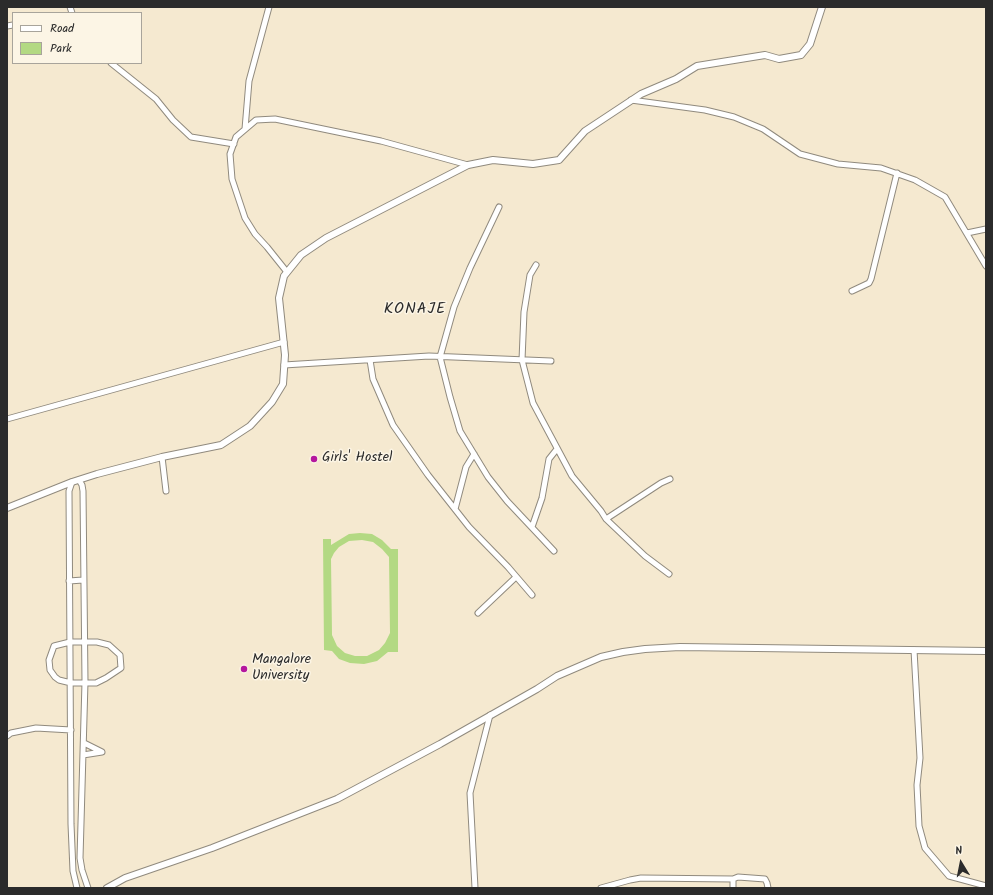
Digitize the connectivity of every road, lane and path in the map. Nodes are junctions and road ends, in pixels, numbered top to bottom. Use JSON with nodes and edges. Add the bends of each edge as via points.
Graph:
{"nodes":[{"id":1,"x":269,"y":7,"type":"edge"},
{"id":2,"x":822,"y":7,"type":"edge"},
{"id":3,"x":112,"y":64,"type":"edge"},
{"id":4,"x":631,"y":100,"type":"junction"},
{"id":5,"x":245,"y":129,"type":"junction"},
{"id":6,"x":234,"y":144,"type":"junction"},
{"id":7,"x":468,"y":165,"type":"junction"},
{"id":8,"x":897,"y":173,"type":"junction"},
{"id":9,"x":499,"y":207,"type":"dead end"},
{"id":10,"x":986,"y":229,"type":"edge"},
{"id":11,"x":967,"y":233,"type":"junction"},
{"id":12,"x":536,"y":265,"type":"dead end"},
{"id":13,"x":986,"y":266,"type":"edge"},
{"id":14,"x":287,"y":272,"type":"junction"},
{"id":15,"x":852,"y":291,"type":"dead end"},
{"id":16,"x":284,"y":342,"type":"junction"},
{"id":17,"x":440,"y":357,"type":"junction"},
{"id":18,"x":370,"y":360,"type":"junction"},
{"id":19,"x":522,"y":360,"type":"junction"},
{"id":20,"x":551,"y":361,"type":"dead end"},
{"id":21,"x":284,"y":365,"type":"junction"},
{"id":22,"x":7,"y":418,"type":"edge"},
{"id":23,"x":557,"y":449,"type":"junction"},
{"id":24,"x":474,"y":454,"type":"junction"},
{"id":25,"x":162,"y":458,"type":"junction"},
{"id":26,"x":670,"y":479,"type":"dead end"},
{"id":27,"x":79,"y":480,"type":"junction"},
{"id":28,"x":72,"y":482,"type":"junction"},
{"id":29,"x":166,"y":491,"type":"dead end"},
{"id":30,"x":7,"y":508,"type":"edge"},
{"id":31,"x":455,"y":509,"type":"junction"},
{"id":32,"x":606,"y":519,"type":"junction"},
{"id":33,"x":532,"y":527,"type":"junction"},
{"id":34,"x":554,"y":551,"type":"dead end"},
{"id":35,"x":669,"y":574,"type":"dead end"},
{"id":36,"x":516,"y":577,"type":"junction"},
{"id":37,"x":69,"y":580,"type":"junction"},
{"id":38,"x":84,"y":580,"type":"junction"},
{"id":39,"x":532,"y":595,"type":"dead end"},
{"id":40,"x":478,"y":614,"type":"dead end"},
{"id":41,"x":70,"y":642,"type":"junction"},
{"id":42,"x":84,"y":642,"type":"junction"},
{"id":43,"x":914,"y":650,"type":"junction"},
{"id":44,"x":986,"y":651,"type":"edge"},
{"id":45,"x":85,"y":682,"type":"junction"},
{"id":46,"x":71,"y":683,"type":"junction"},
{"id":47,"x":490,"y":715,"type":"junction"},
{"id":48,"x":71,"y":730,"type":"junction"},
{"id":49,"x":7,"y":736,"type":"edge"},
{"id":50,"x":84,"y":743,"type":"junction"},
{"id":51,"x":84,"y":754,"type":"junction"},
{"id":52,"x":83,"y":766,"type":"junction"},
{"id":53,"x":71,"y":767,"type":"junction"},
{"id":54,"x":733,"y":879,"type":"junction"},
{"id":55,"x":986,"y":886,"type":"edge"},
{"id":56,"x":77,"y":888,"type":"edge"},
{"id":57,"x":88,"y":888,"type":"edge"},
{"id":58,"x":107,"y":888,"type":"edge"},
{"id":59,"x":475,"y":888,"type":"edge"},
{"id":60,"x":601,"y":888,"type":"edge"},
{"id":61,"x":733,"y":888,"type":"edge"},
{"id":62,"x":768,"y":888,"type":"edge"}],
"edges":[{"from":1,"to":5,"type":"street","via":[[249,81]]},
{"from":2,"to":4,"type":"main road","via":[[810,44],[801,55],[779,59],[765,55],[697,66]]},
{"from":3,"to":6,"type":"street","via":[[156,99],[191,137]]},
{"from":4,"to":7,"type":"main road","via":[[585,131],[559,160],[533,164],[493,160]]},
{"from":4,"to":8,"type":"street","via":[[705,110],[734,117],[763,129],[800,154],[838,164],[881,168]]},
{"from":5,"to":6,"type":"street","via":[[236,137]]},
{"from":5,"to":7,"type":"street","via":[[256,120],[275,119],[381,141]]},
{"from":6,"to":14,"type":"street","via":[[230,154],[232,179],[245,218]]},
{"from":7,"to":14,"type":"main road","via":[[326,238],[301,255]]},
{"from":8,"to":11,"type":"street","via":[[945,197]]},
{"from":8,"to":15,"type":"street","via":[[869,284]]},
{"from":9,"to":17,"type":"street","via":[[470,268]]},
{"from":10,"to":11,"type":"street"},
{"from":11,"to":13,"type":"street"},
{"from":12,"to":19,"type":"street","via":[[530,275],[524,312]]},
{"from":14,"to":16,"type":"main road","via":[[279,298]]},
{"from":16,"to":21,"type":"main road"},
{"from":16,"to":22,"type":"street"},
{"from":17,"to":18,"type":"street"},
{"from":17,"to":19,"type":"street"},
{"from":17,"to":24,"type":"street","via":[[460,431]]},
{"from":18,"to":21,"type":"street"},
{"from":18,"to":31,"type":"street","via":[[373,379],[394,425]]},
{"from":19,"to":20,"type":"street"},
{"from":19,"to":23,"type":"street","via":[[533,403]]},
{"from":21,"to":25,"type":"main road","via":[[283,384],[272,402],[250,426],[221,445]]},
{"from":23,"to":32,"type":"street","via":[[572,476]]},
{"from":23,"to":33,"type":"street","via":[[549,459],[542,498]]},
{"from":24,"to":31,"type":"street","via":[[466,467]]},
{"from":24,"to":33,"type":"street","via":[[502,495]]},
{"from":25,"to":27,"type":"main road"},
{"from":25,"to":29,"type":"street"},
{"from":26,"to":32,"type":"street"},
{"from":27,"to":28,"type":"main road"},
{"from":27,"to":38,"type":"street","via":[[83,491]]},
{"from":28,"to":30,"type":"main road"},
{"from":28,"to":37,"type":"street","via":[[69,491]]},
{"from":31,"to":36,"type":"street"},
{"from":32,"to":35,"type":"street","via":[[645,556]]},
{"from":33,"to":34,"type":"street"},
{"from":36,"to":39,"type":"street"},
{"from":36,"to":40,"type":"street"},
{"from":37,"to":38,"type":"street"},
{"from":37,"to":41,"type":"street"},
{"from":38,"to":42,"type":"street"},
{"from":41,"to":42,"type":"street"},
{"from":41,"to":46,"type":"street"},
{"from":41,"to":46,"type":"street","via":[[54,646],[49,660],[50,670],[55,677]]},
{"from":42,"to":45,"type":"street"},
{"from":42,"to":45,"type":"street","via":[[109,645],[120,655],[121,662],[121,668],[106,678],[96,682]]},
{"from":43,"to":44,"type":"main road"},
{"from":43,"to":47,"type":"main road","via":[[680,647],[623,652],[601,657],[557,676]]},
{"from":43,"to":55,"type":"street","via":[[920,758],[917,785],[919,826],[925,848],[949,876]]},
{"from":45,"to":46,"type":"street"},
{"from":45,"to":50,"type":"street"},
{"from":46,"to":48,"type":"street"},
{"from":47,"to":58,"type":"main road","via":[[337,799],[212,848],[125,878]]},
{"from":47,"to":59,"type":"street","via":[[470,793]]},
{"from":48,"to":49,"type":"street","via":[[36,728]]},
{"from":48,"to":53,"type":"street"},
{"from":50,"to":51,"type":"street"},
{"from":50,"to":51,"type":"street","via":[[102,752]]},
{"from":51,"to":52,"type":"street"},
{"from":52,"to":53,"type":"street"},
{"from":52,"to":57,"type":"street","via":[[80,858]]},
{"from":53,"to":56,"type":"street","via":[[73,871]]},
{"from":54,"to":60,"type":"street","via":[[641,878]]},
{"from":54,"to":61,"type":"street"},
{"from":54,"to":62,"type":"street","via":[[765,879]]}]}
